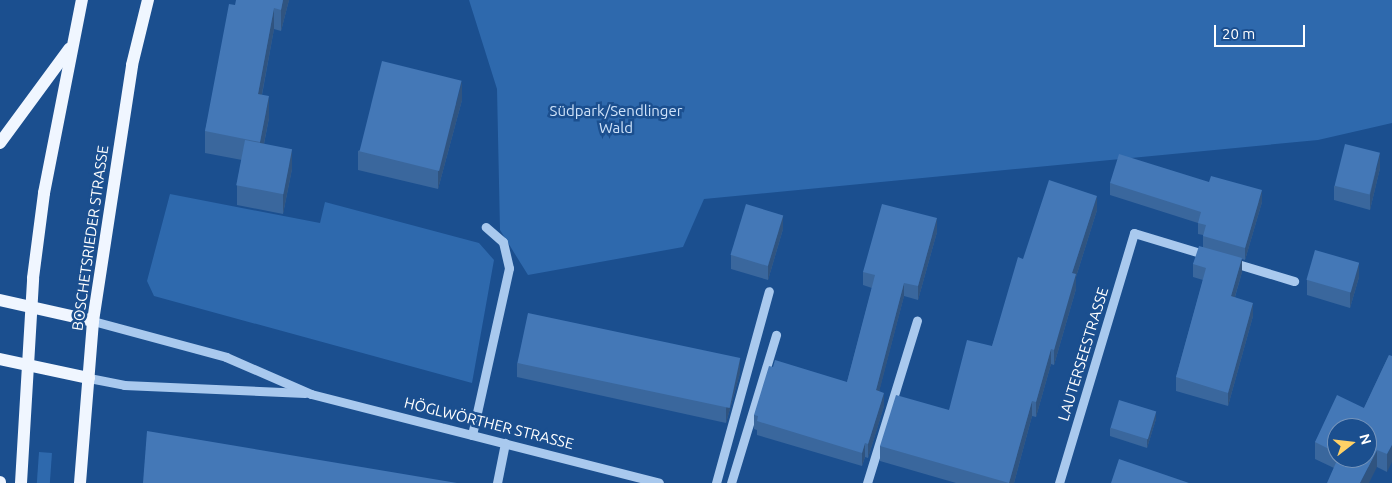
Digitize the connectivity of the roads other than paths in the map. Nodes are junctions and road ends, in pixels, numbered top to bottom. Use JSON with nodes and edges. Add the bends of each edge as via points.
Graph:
{"nodes":[{"id":1,"x":82,"y":0,"type":"edge"},
{"id":2,"x":148,"y":0,"type":"edge"},
{"id":3,"x":72,"y":45,"type":"junction"},
{"id":4,"x":0,"y":143,"type":"edge"},
{"id":5,"x":486,"y":227,"type":"dead end"},
{"id":6,"x":1294,"y":281,"type":"dead end"},
{"id":7,"x":769,"y":291,"type":"dead end"},
{"id":8,"x":0,"y":300,"type":"edge"},
{"id":9,"x":29,"y":306,"type":"junction"},
{"id":10,"x":917,"y":320,"type":"dead end"},
{"id":11,"x":93,"y":321,"type":"junction"},
{"id":12,"x":776,"y":335,"type":"dead end"},
{"id":13,"x":0,"y":359,"type":"edge"},
{"id":14,"x":26,"y":364,"type":"junction"},
{"id":15,"x":89,"y":378,"type":"junction"},
{"id":16,"x":311,"y":394,"type":"junction"},
{"id":17,"x":472,"y":435,"type":"junction"},
{"id":18,"x":505,"y":443,"type":"junction"},
{"id":19,"x":21,"y":483,"type":"edge"},
{"id":20,"x":80,"y":483,"type":"edge"},
{"id":21,"x":497,"y":483,"type":"edge"},
{"id":22,"x":659,"y":483,"type":"edge"},
{"id":23,"x":716,"y":483,"type":"edge"},
{"id":24,"x":731,"y":483,"type":"edge"},
{"id":25,"x":868,"y":483,"type":"edge"},
{"id":26,"x":1059,"y":483,"type":"edge"}],
"edges":[{"from":1,"to":3,"type":"main road"},
{"from":2,"to":11,"type":"main road","name":"BOSCHETSRIEDER STRASSE","via":[[132,65]]},
{"from":3,"to":4,"type":"main road"},
{"from":3,"to":9,"type":"main road","via":[[44,193]]},
{"from":5,"to":17,"type":"street","via":[[502,242],[509,268]]},
{"from":6,"to":26,"type":"street","name":"LAUTERSEESTRASSE","via":[[1134,233]]},
{"from":7,"to":23,"type":"street"},
{"from":8,"to":9,"type":"main road","name":"HÖGLWÖRTHER STRASSE"},
{"from":9,"to":11,"type":"main road","name":"HÖGLWÖRTHER STRASSE"},
{"from":9,"to":14,"type":"main road"},
{"from":10,"to":25,"type":"street"},
{"from":11,"to":15,"type":"main road","name":"BOSCHETSRIEDER STRASSE"},
{"from":11,"to":16,"type":"street","name":"HÖGLWÖRTHER STRASSE","via":[[226,357]]},
{"from":12,"to":24,"type":"street"},
{"from":13,"to":14,"type":"main road"},
{"from":14,"to":15,"type":"main road"},
{"from":14,"to":19,"type":"main road"},
{"from":15,"to":16,"type":"street","name":"HÖGLWÖRTHER STRASSE","via":[[124,385]]},
{"from":15,"to":20,"type":"main road","name":"BOSCHETSRIEDER STRASSE"},
{"from":16,"to":17,"type":"street","name":"HÖGLWÖRTHER STRASSE"},
{"from":17,"to":18,"type":"street","name":"HÖGLWÖRTHER STRASSE"},
{"from":18,"to":21,"type":"street"},
{"from":18,"to":22,"type":"street","name":"HÖGLWÖRTHER STRASSE"}]}
